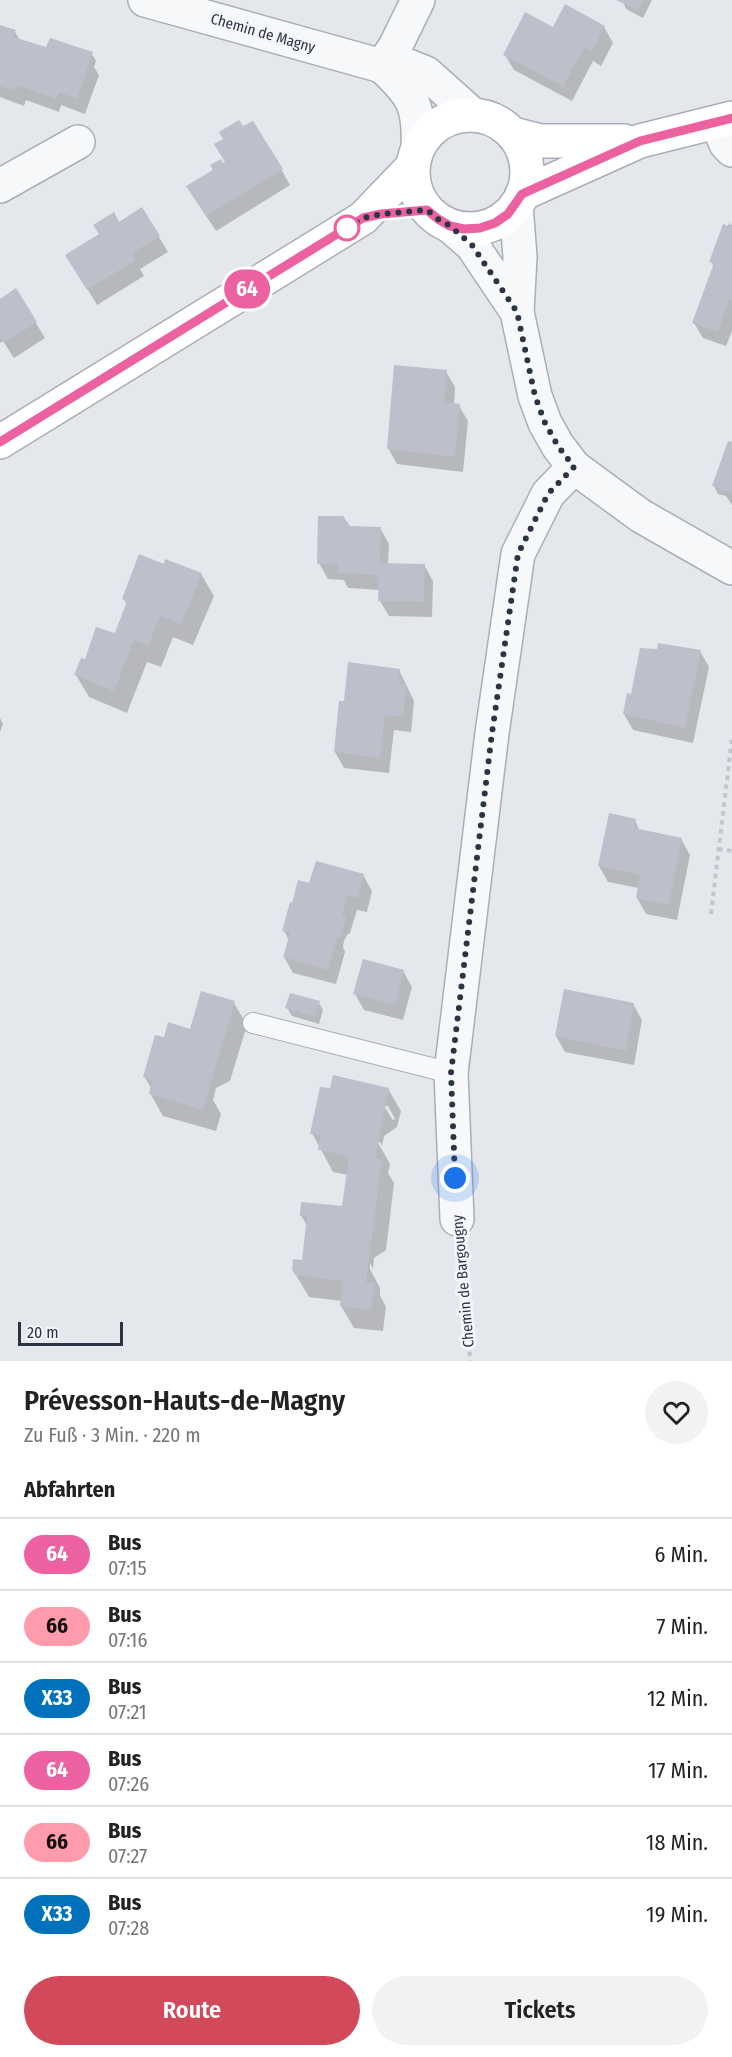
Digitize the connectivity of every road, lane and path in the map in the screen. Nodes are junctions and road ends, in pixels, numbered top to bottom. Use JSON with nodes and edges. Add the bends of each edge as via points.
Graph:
{"nodes":[{"id":1,"x":145,"y":0,"type":"edge"},
{"id":2,"x":418,"y":0,"type":"edge"},
{"id":3,"x":382,"y":66,"type":"junction"},
{"id":4,"x":473,"y":115,"type":"junction"},
{"id":5,"x":727,"y":130,"type":"edge"},
{"id":6,"x":513,"y":134,"type":"junction"},
{"id":7,"x":640,"y":141,"type":"junction"},
{"id":8,"x":78,"y":142,"type":"dead end"},
{"id":9,"x":415,"y":157,"type":"junction"},
{"id":10,"x":0,"y":186,"type":"edge"},
{"id":11,"x":519,"y":200,"type":"junction"},
{"id":12,"x":363,"y":218,"type":"junction"},
{"id":13,"x":439,"y":218,"type":"junction"},
{"id":14,"x":517,"y":312,"type":"junction"},
{"id":15,"x":0,"y":442,"type":"edge"},
{"id":16,"x":574,"y":467,"type":"junction"},
{"id":17,"x":732,"y":568,"type":"edge"},
{"id":18,"x":732,"y":738,"type":"edge"},
{"id":19,"x":718,"y":849,"type":"junction"},
{"id":20,"x":732,"y":851,"type":"edge"},
{"id":21,"x":711,"y":914,"type":"dead end"},
{"id":22,"x":253,"y":1023,"type":"dead end"},
{"id":23,"x":451,"y":1073,"type":"junction"},
{"id":24,"x":457,"y":1220,"type":"joint"},
{"id":25,"x":470,"y":1361,"type":"edge"}],
"edges":[{"from":1,"to":3,"type":"street","name":"Chemin de Magny"},
{"from":2,"to":3,"type":"street"},
{"from":3,"to":4,"type":"street","name":"Chemin de Magny","via":[[406,65],[426,73]]},
{"from":3,"to":9,"type":"street","name":"Chemin de Magny","via":[[405,88],[414,108],[419,123]]},
{"from":4,"to":6,"type":"main road","via":[[502,124]]},
{"from":4,"to":9,"type":"main road","via":[[456,116],[441,123],[428,134]]},
{"from":5,"to":7,"type":"main road"},
{"from":6,"to":7,"type":"main road","via":[[540,141]]},
{"from":6,"to":11,"type":"main road","via":[[526,163],[527,179]]},
{"from":7,"to":11,"type":"main road"},
{"from":8,"to":10,"type":"street"},
{"from":9,"to":12,"type":"main road"},
{"from":9,"to":13,"type":"main road","via":[[418,197]]},
{"from":11,"to":13,"type":"main road","via":[[508,214],[480,228],[464,229]]},
{"from":11,"to":14,"type":"street"},
{"from":12,"to":13,"type":"main road","via":[[381,214]]},
{"from":12,"to":15,"type":"main road"},
{"from":13,"to":14,"type":"street","via":[[472,245]]},
{"from":14,"to":16,"type":"street","via":[[535,396],[545,423]]},
{"from":16,"to":17,"type":"street","via":[[640,516]]},
{"from":16,"to":23,"type":"street","name":"Chemin de Bargougny","via":[[548,494],[518,554]]},
{"from":18,"to":19,"type":"path"},
{"from":19,"to":20,"type":"path"},
{"from":19,"to":21,"type":"path"},
{"from":22,"to":23,"type":"lane"},
{"from":23,"to":24,"type":"street","name":"Chemin de Bargougny"},
{"from":24,"to":25,"type":"path","name":"Chemin de Bargougny"}]}
